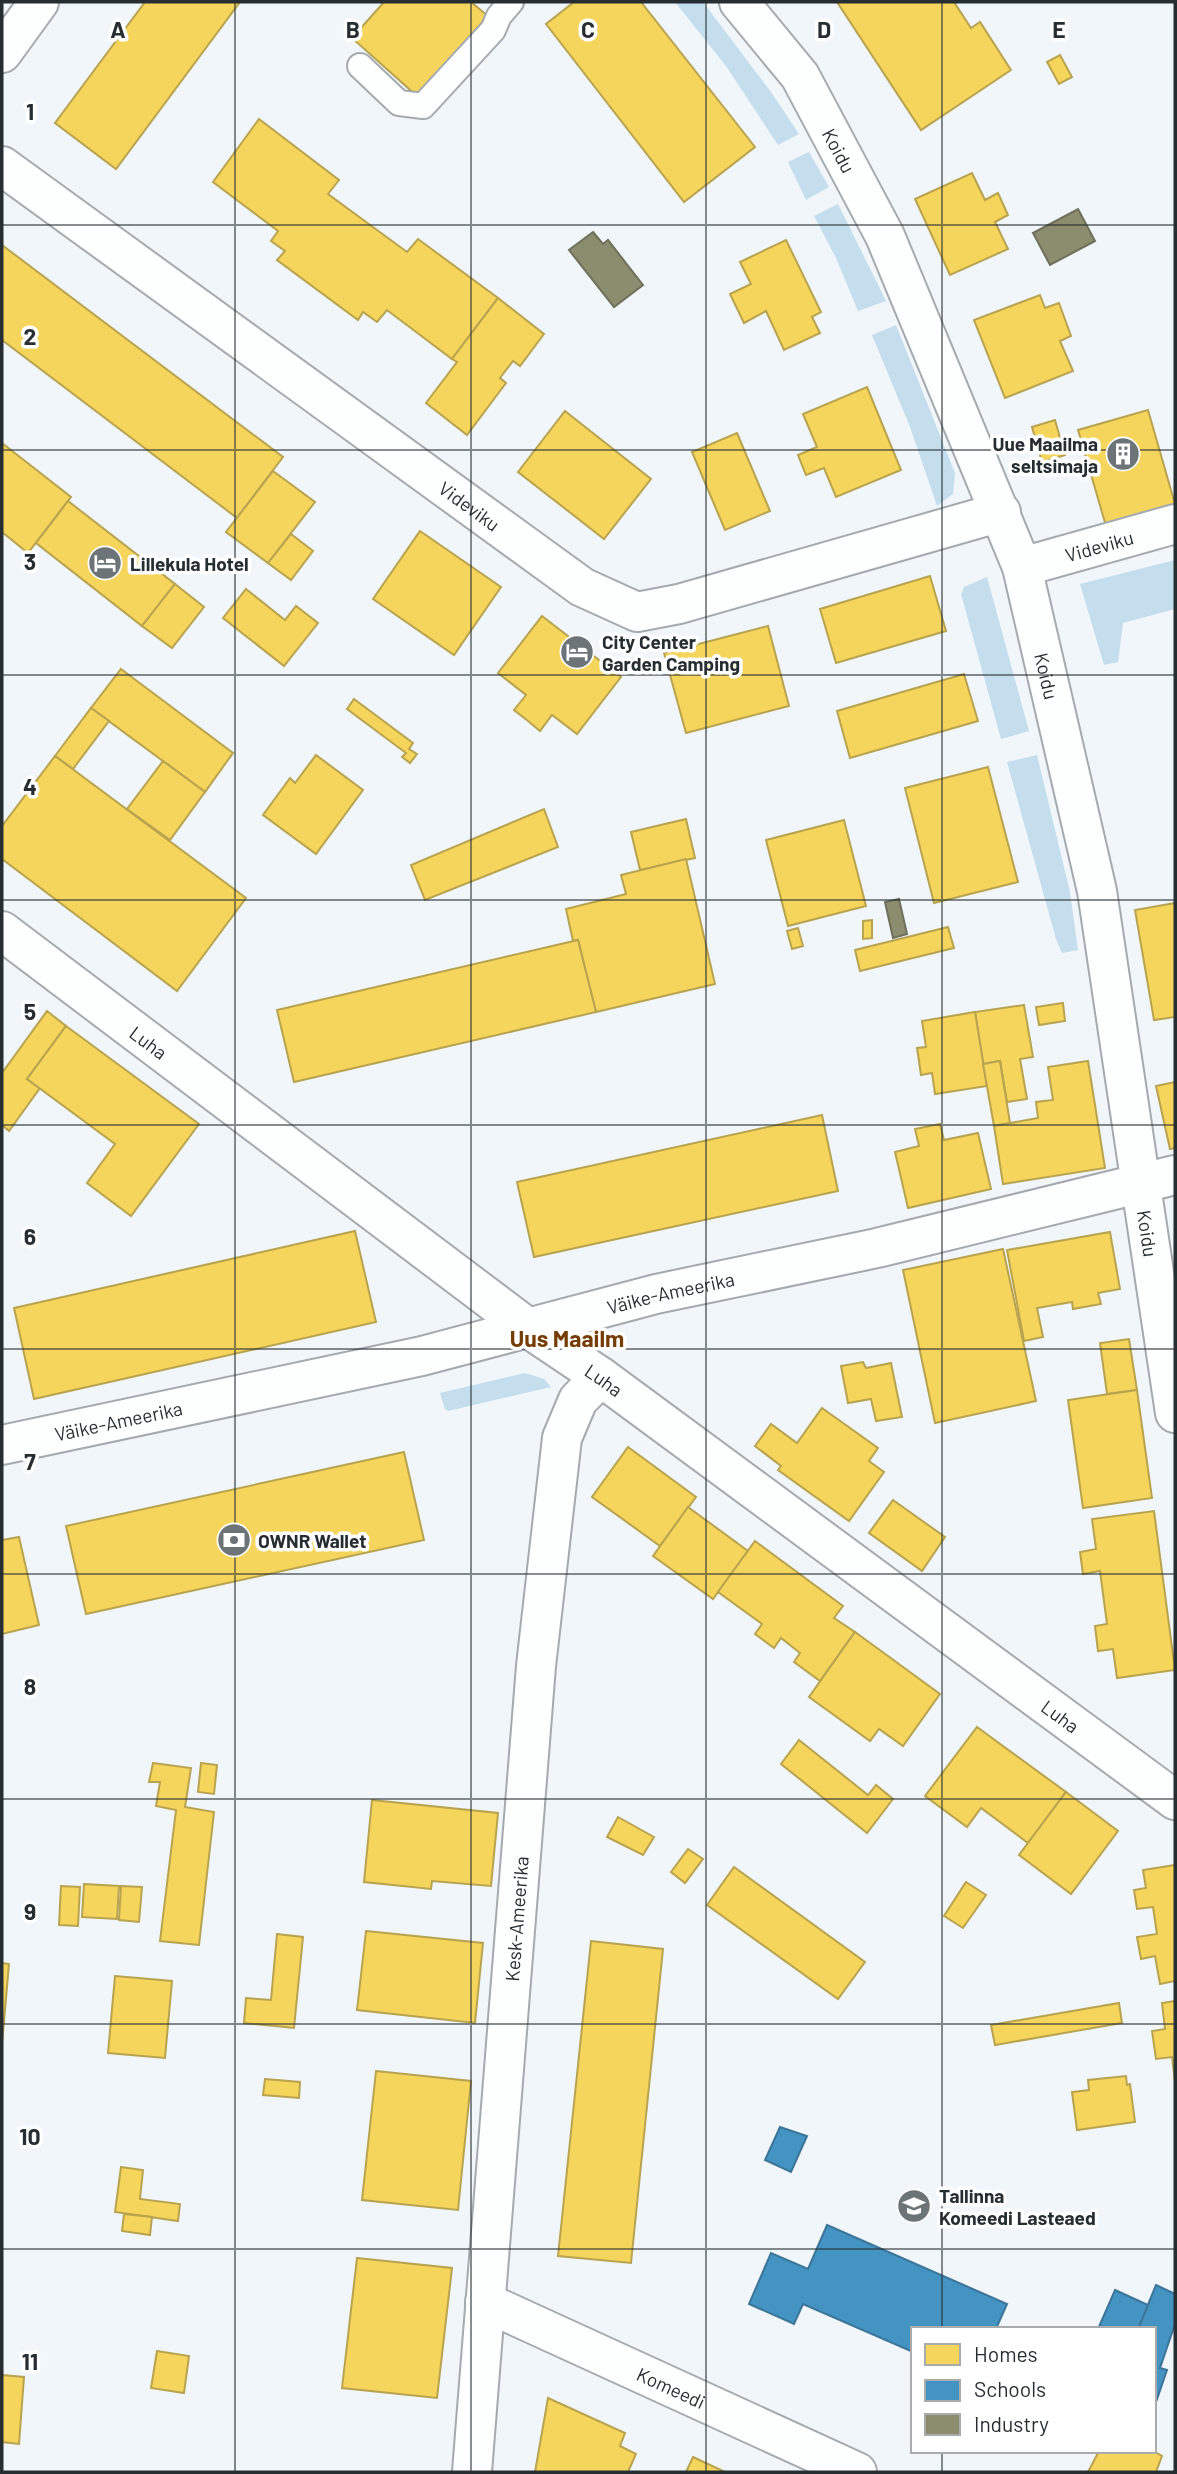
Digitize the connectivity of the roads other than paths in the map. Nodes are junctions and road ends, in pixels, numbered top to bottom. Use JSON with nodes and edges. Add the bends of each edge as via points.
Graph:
{"nodes":[{"id":1,"x":39,"y":2,"type":"edge"},
{"id":2,"x":739,"y":2,"type":"edge"},
{"id":3,"x":499,"y":6,"type":"edge"},
{"id":4,"x":2,"y":53,"type":"edge"},
{"id":5,"x":360,"y":66,"type":"dead end"},
{"id":6,"x":2,"y":166,"type":"edge"},
{"id":7,"x":1001,"y":512,"type":"junction"},
{"id":8,"x":1175,"y":524,"type":"edge"},
{"id":9,"x":1022,"y":567,"type":"junction"},
{"id":10,"x":2,"y":931,"type":"edge"},
{"id":11,"x":1158,"y":1178,"type":"edge"},
{"id":12,"x":528,"y":1328,"type":"junction"},
{"id":13,"x":601,"y":1377,"type":"junction"},
{"id":14,"x":1175,"y":1413,"type":"edge"},
{"id":15,"x":2,"y":1445,"type":"edge"},
{"id":16,"x":1175,"y":1800,"type":"edge"},
{"id":17,"x":485,"y":2302,"type":"junction"},
{"id":18,"x":472,"y":2472,"type":"edge"},
{"id":19,"x":857,"y":2472,"type":"edge"}],
"edges":[{"from":1,"to":4,"type":"street"},
{"from":2,"to":7,"type":"street","name":"Koidu","via":[[800,76],[885,236]]},
{"from":3,"to":5,"type":"lane","via":[[493,30],[424,106],[399,103]]},
{"from":6,"to":7,"type":"street","name":"Videviku","via":[[582,587],[637,612]]},
{"from":7,"to":9,"type":"street","name":"Koidu"},
{"from":8,"to":9,"type":"street","name":"Videviku"},
{"from":9,"to":11,"type":"street","name":"Koidu"},
{"from":10,"to":12,"type":"street","name":"Luha"},
{"from":11,"to":12,"type":"street","name":"Väike-Ameerika"},
{"from":11,"to":14,"type":"street","name":"Koidu"},
{"from":12,"to":13,"type":"street","name":"Luha"},
{"from":12,"to":15,"type":"street","name":"Väike-Ameerika","via":[[422,1356]]},
{"from":13,"to":16,"type":"street","name":"Luha"},
{"from":13,"to":17,"type":"street","name":"Kesk-Ameerika","via":[[578,1400],[562,1438],[536,1666]]},
{"from":17,"to":18,"type":"street","name":"Kesk-Ameerika"},
{"from":17,"to":19,"type":"street","name":"Komeedi"}]}
